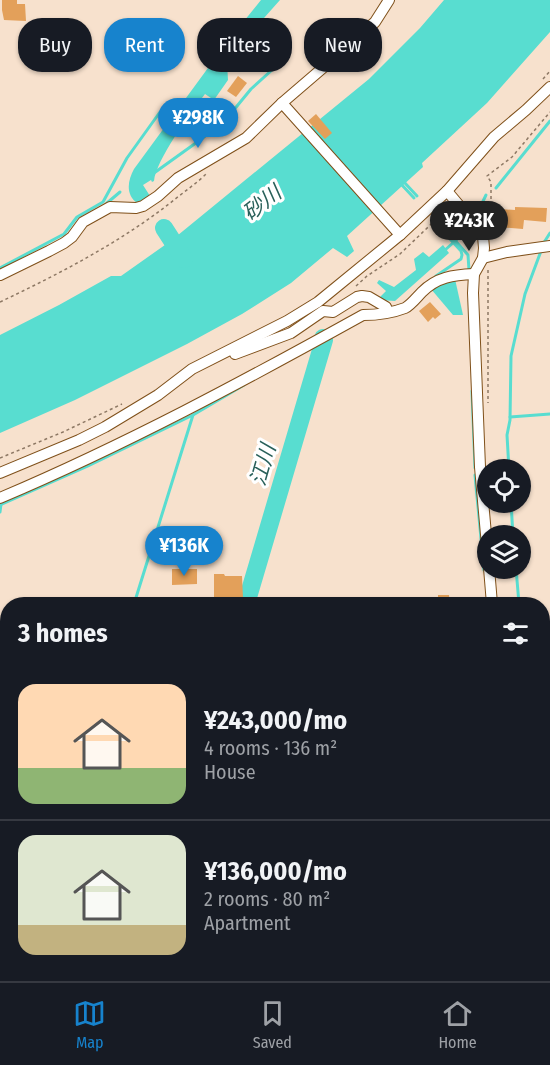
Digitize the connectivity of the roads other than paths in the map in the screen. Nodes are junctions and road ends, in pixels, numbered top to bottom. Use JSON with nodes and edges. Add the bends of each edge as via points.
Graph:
{"nodes":[{"id":1,"x":389,"y":0,"type":"edge"},
{"id":2,"x":550,"y":87,"type":"edge"},
{"id":3,"x":286,"y":107,"type":"junction"},
{"id":4,"x":447,"y":191,"type":"junction"},
{"id":5,"x":396,"y":231,"type":"junction"},
{"id":6,"x":545,"y":247,"type":"edge"},
{"id":7,"x":485,"y":258,"type":"junction"},
{"id":8,"x":470,"y":274,"type":"junction"},
{"id":9,"x":0,"y":275,"type":"edge"},
{"id":10,"x":388,"y":312,"type":"junction"},
{"id":11,"x":225,"y":353,"type":"junction"},
{"id":12,"x":0,"y":473,"type":"edge"},
{"id":13,"x":0,"y":498,"type":"edge"},
{"id":14,"x":485,"y":525,"type":"edge"},
{"id":15,"x":490,"y":579,"type":"edge"},
{"id":16,"x":491,"y":597,"type":"edge"}],
"edges":[{"from":1,"to":3,"type":"street","via":[[375,22]]},
{"from":2,"to":4,"type":"street","via":[[494,137]]},
{"from":3,"to":5,"type":"street"},
{"from":3,"to":9,"type":"street","via":[[246,138],[178,178],[143,206],[110,207],[83,222],[64,243]]},
{"from":4,"to":5,"type":"street"},
{"from":4,"to":7,"type":"street","via":[[481,233]]},
{"from":5,"to":11,"type":"street","via":[[318,302]]},
{"from":6,"to":7,"type":"street"},
{"from":7,"to":8,"type":"street"},
{"from":8,"to":10,"type":"street","via":[[440,278],[407,307]]},
{"from":8,"to":14,"type":"street"},
{"from":10,"to":11,"type":"street","via":[[369,297],[357,297],[333,312],[323,312],[291,333],[233,355]]},
{"from":10,"to":13,"type":"street","via":[[363,315],[190,409]]},
{"from":11,"to":12,"type":"street","via":[[192,369],[105,427]]},
{"from":15,"to":16,"type":"street"}]}
